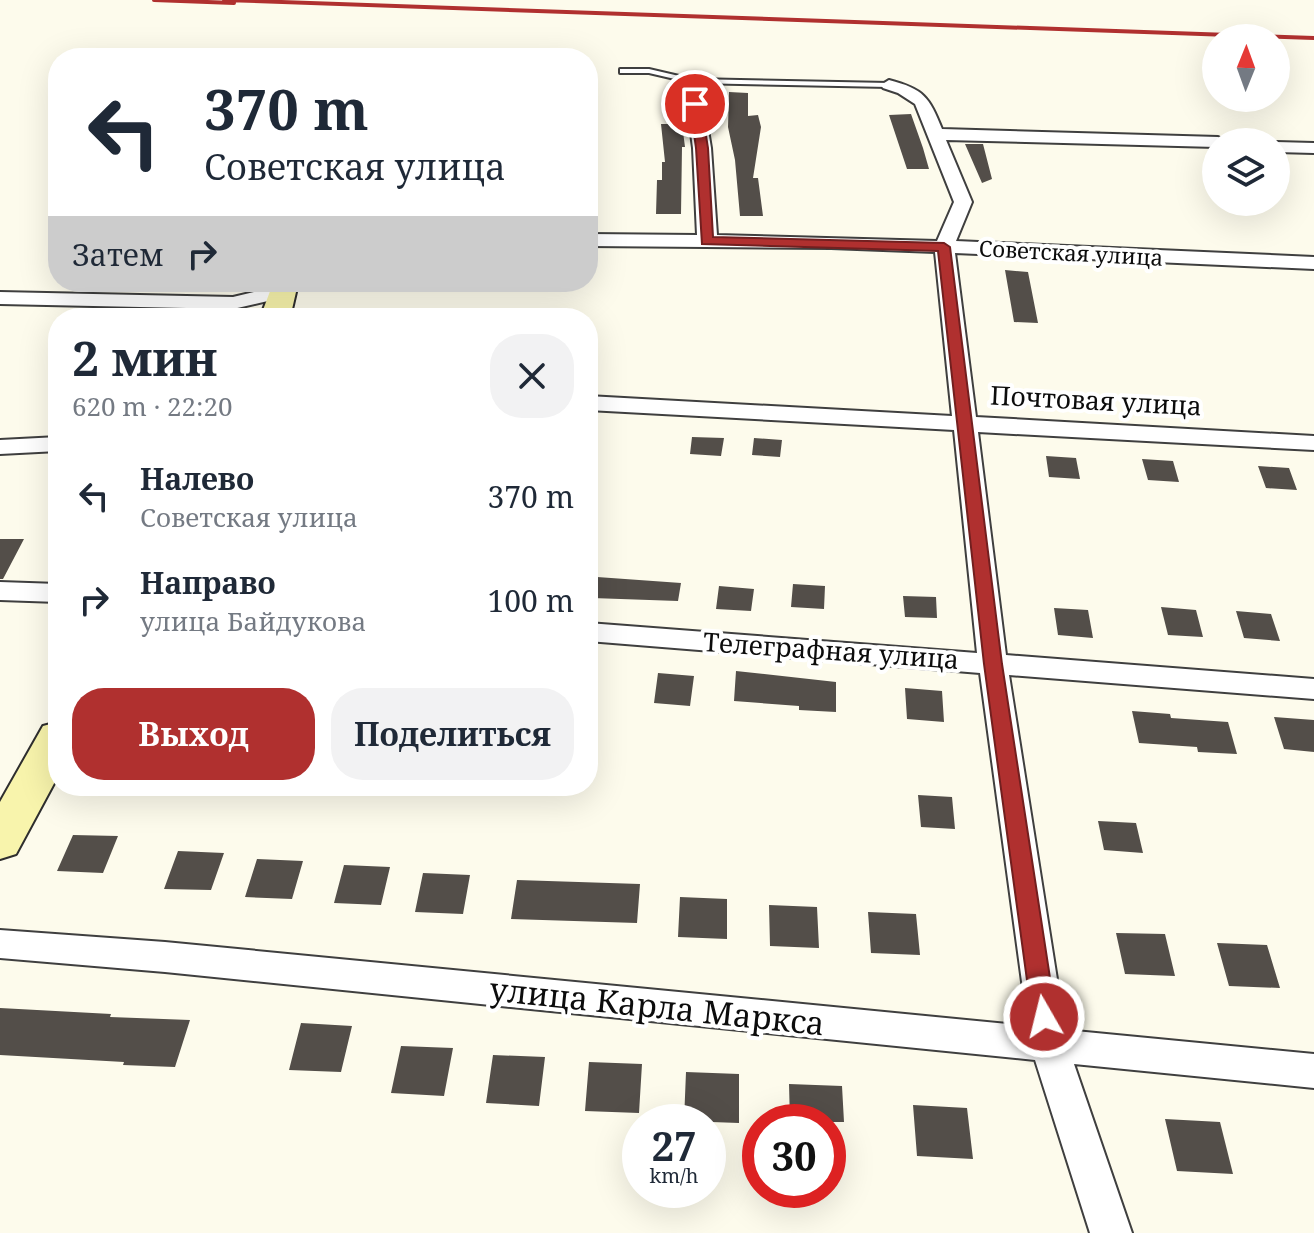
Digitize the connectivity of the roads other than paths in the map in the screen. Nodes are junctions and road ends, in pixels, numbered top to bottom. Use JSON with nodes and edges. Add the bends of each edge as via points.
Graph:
{"nodes":[{"id":1,"x":623,"y":71,"type":"dead end"},
{"id":2,"x":692,"y":81,"type":"junction"},
{"id":3,"x":889,"y":85,"type":"joint"},
{"id":4,"x":935,"y":134,"type":"junction"},
{"id":5,"x":1202,"y":142,"type":"edge"},
{"id":6,"x":1290,"y":147,"type":"edge"},
{"id":7,"x":1314,"y":148,"type":"edge"},
{"id":8,"x":598,"y":240,"type":"edge"},
{"id":9,"x":707,"y":241,"type":"junction"},
{"id":10,"x":944,"y":247,"type":"junction"},
{"id":11,"x":1314,"y":263,"type":"edge"},
{"id":12,"x":284,"y":297,"type":"edge"},
{"id":13,"x":0,"y":298,"type":"edge"},
{"id":14,"x":598,"y":404,"type":"edge"},
{"id":15,"x":963,"y":425,"type":"junction"},
{"id":16,"x":1314,"y":443,"type":"edge"},
{"id":17,"x":48,"y":445,"type":"edge"},
{"id":18,"x":0,"y":447,"type":"edge"},
{"id":19,"x":0,"y":591,"type":"edge"},
{"id":20,"x":48,"y":593,"type":"edge"},
{"id":21,"x":598,"y":633,"type":"edge"},
{"id":22,"x":993,"y":664,"type":"junction"},
{"id":23,"x":1314,"y":689,"type":"edge"},
{"id":24,"x":48,"y":755,"type":"edge"},
{"id":25,"x":0,"y":842,"type":"edge"},
{"id":26,"x":0,"y":944,"type":"edge"},
{"id":27,"x":1049,"y":1046,"type":"junction"},
{"id":28,"x":1314,"y":1071,"type":"edge"},
{"id":29,"x":1111,"y":1233,"type":"edge"}],
"edges":[{"from":1,"to":2,"type":"lane"},
{"from":2,"to":3,"type":"lane"},
{"from":2,"to":9,"type":"street"},
{"from":3,"to":4,"type":"street","via":[[922,101]]},
{"from":4,"to":5,"type":"street"},
{"from":4,"to":10,"type":"street","via":[[963,202]]},
{"from":6,"to":7,"type":"street"},
{"from":8,"to":9,"type":"street","name":"Советская улица"},
{"from":9,"to":10,"type":"street","name":"Советская улица"},
{"from":10,"to":11,"type":"street","name":"Советская улица"},
{"from":10,"to":15,"type":"street"},
{"from":12,"to":13,"type":"street","via":[[233,303]]},
{"from":14,"to":15,"type":"street","name":"Почтовая улица"},
{"from":15,"to":16,"type":"street","name":"Почтовая улица"},
{"from":15,"to":22,"type":"street"},
{"from":17,"to":18,"type":"street"},
{"from":19,"to":20,"type":"street"},
{"from":21,"to":22,"type":"street","name":"Телеграфная улица"},
{"from":22,"to":23,"type":"street","name":"Телеграфная улица"},
{"from":22,"to":27,"type":"street"},
{"from":24,"to":25,"type":"street"},
{"from":26,"to":27,"type":"street","name":"улица Карла Маркса"},
{"from":27,"to":28,"type":"street","name":"улица Карла Маркса"},
{"from":27,"to":29,"type":"street"}]}
